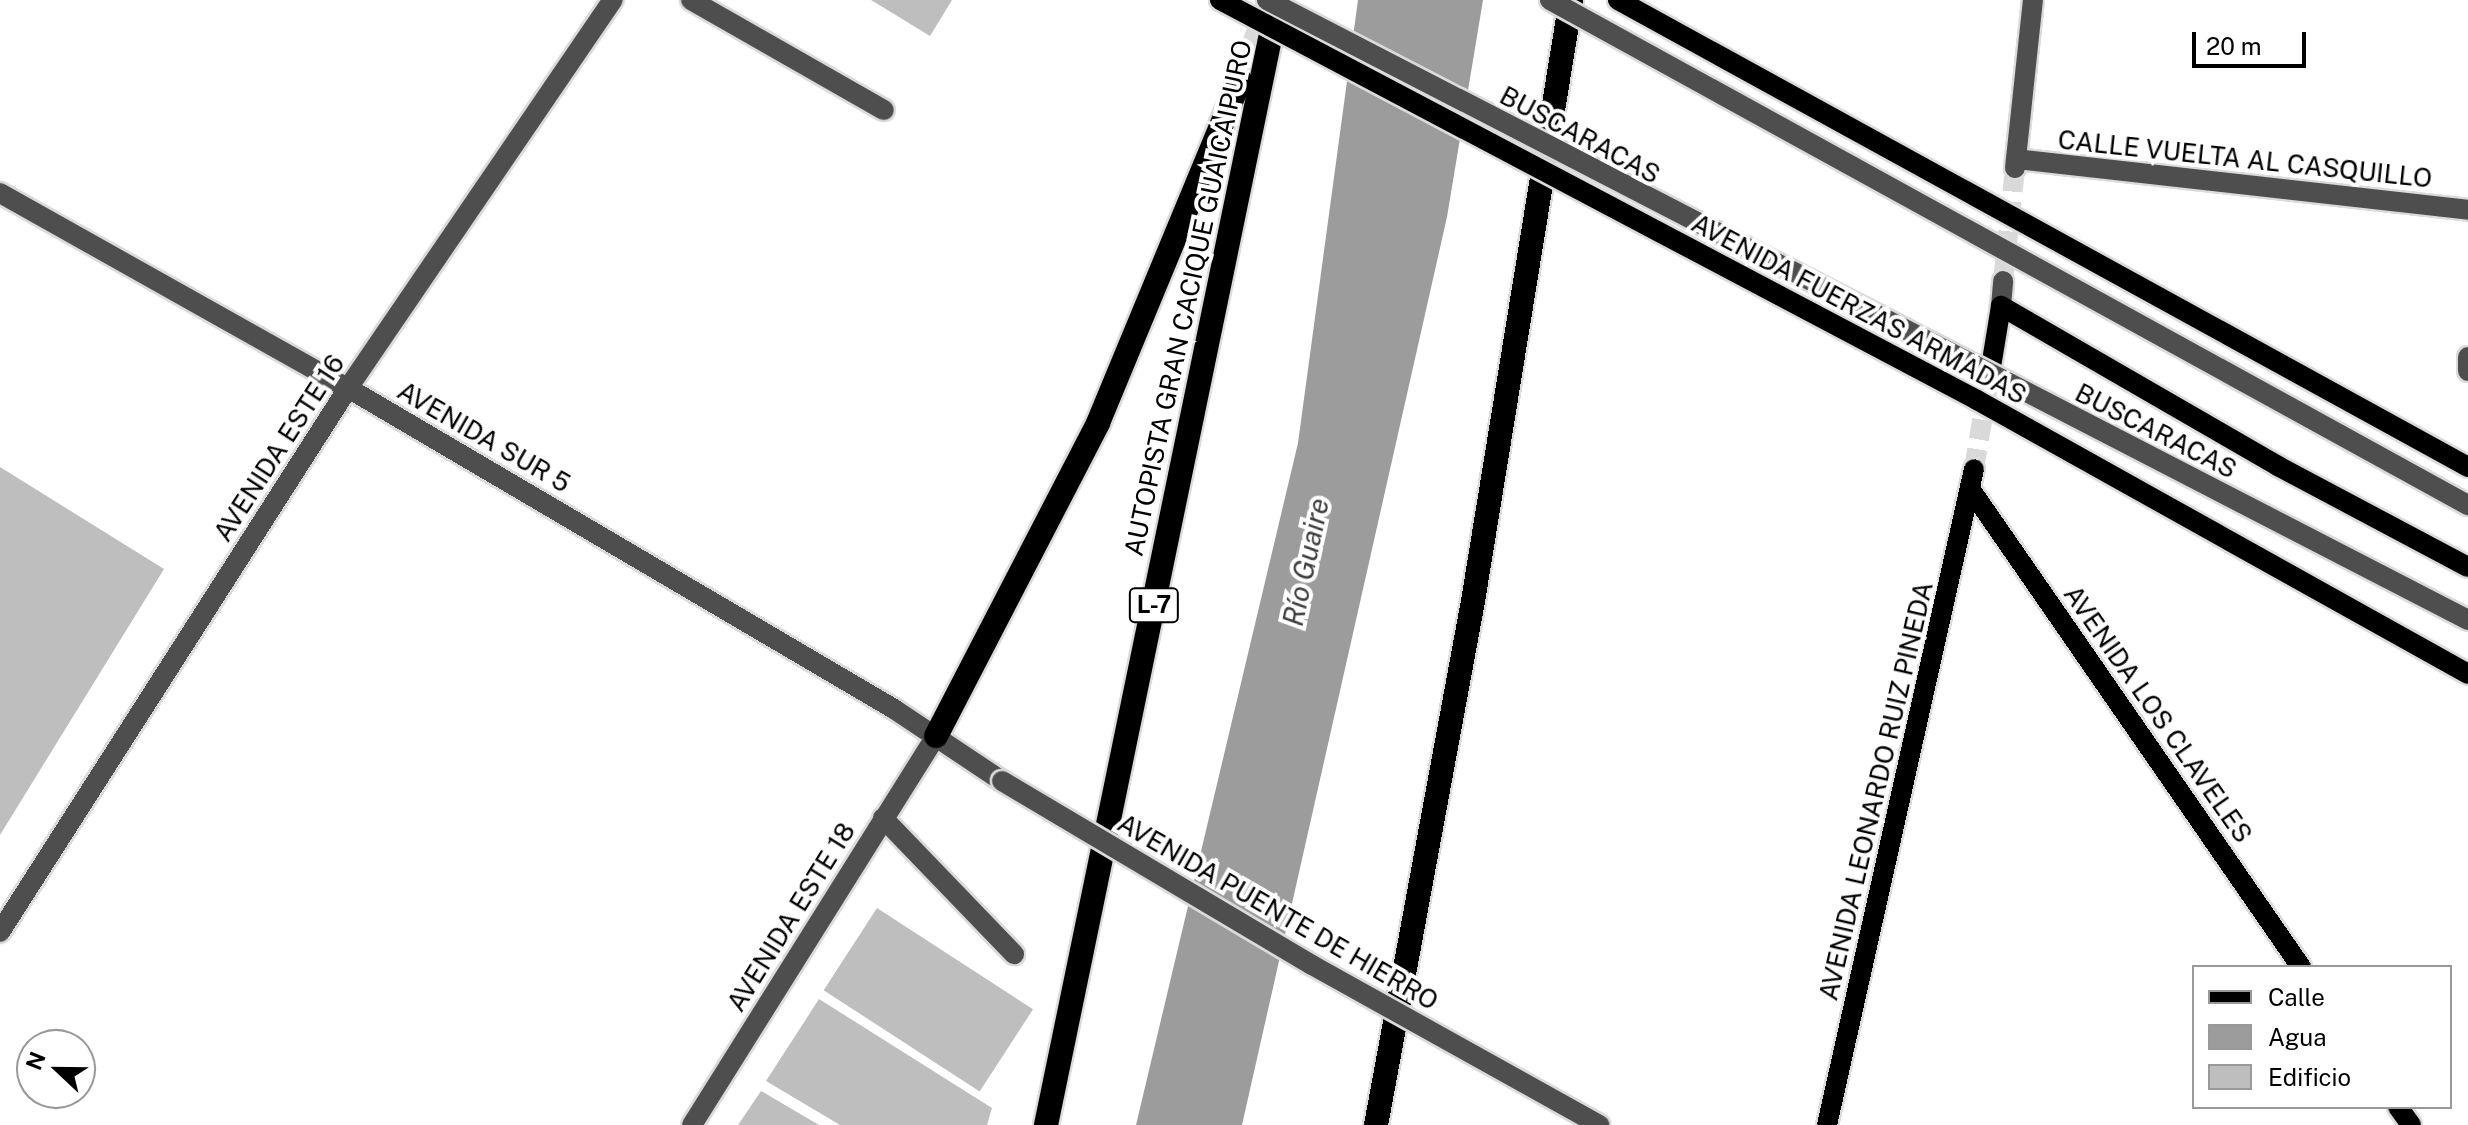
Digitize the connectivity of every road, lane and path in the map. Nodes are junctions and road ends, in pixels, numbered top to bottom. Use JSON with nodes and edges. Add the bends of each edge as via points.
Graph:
{"nodes":[{"id":1,"x":613,"y":0,"type":"edge"},
{"id":2,"x":691,"y":0,"type":"edge"},
{"id":3,"x":1220,"y":0,"type":"edge"},
{"id":4,"x":1267,"y":0,"type":"edge"},
{"id":5,"x":1278,"y":0,"type":"edge"},
{"id":6,"x":1550,"y":0,"type":"edge"},
{"id":7,"x":1571,"y":0,"type":"edge"},
{"id":8,"x":1618,"y":0,"type":"edge"},
{"id":9,"x":2033,"y":0,"type":"edge"},
{"id":10,"x":1240,"y":80,"type":"tunnel mouth"},
{"id":11,"x":884,"y":110,"type":"dead end"},
{"id":12,"x":0,"y":193,"type":"edge"},
{"id":13,"x":2468,"y":210,"type":"edge"},
{"id":14,"x":2003,"y":281,"type":"tunnel mouth"},
{"id":15,"x":2001,"y":306,"type":"junction"},
{"id":16,"x":2468,"y":357,"type":"edge"},
{"id":17,"x":1991,"y":367,"type":"tunnel mouth"},
{"id":18,"x":2468,"y":371,"type":"edge"},
{"id":19,"x":348,"y":388,"type":"junction"},
{"id":20,"x":2468,"y":467,"type":"edge"},
{"id":21,"x":1974,"y":469,"type":"tunnel mouth"},
{"id":22,"x":1971,"y":490,"type":"junction"},
{"id":23,"x":2468,"y":505,"type":"edge"},
{"id":24,"x":2468,"y":567,"type":"edge"},
{"id":25,"x":2468,"y":620,"type":"edge"},
{"id":26,"x":2468,"y":674,"type":"edge"},
{"id":27,"x":936,"y":736,"type":"junction"},
{"id":28,"x":883,"y":818,"type":"junction"},
{"id":29,"x":0,"y":932,"type":"edge"},
{"id":30,"x":1014,"y":954,"type":"dead end"},
{"id":31,"x":2300,"y":965,"type":"edge"},
{"id":32,"x":692,"y":1125,"type":"edge"},
{"id":33,"x":1046,"y":1125,"type":"edge"},
{"id":34,"x":1376,"y":1125,"type":"edge"},
{"id":35,"x":1599,"y":1125,"type":"edge"},
{"id":36,"x":1827,"y":1125,"type":"edge"}],
"edges":[{"from":1,"to":19,"type":"street","name":"AVENIDA ESTE 16"},
{"from":2,"to":11,"type":"street"},
{"from":3,"to":26,"type":"main road","name":"AVENIDA FUERZAS ARMADAS","bridge":true,"via":[[1977,400]]},
{"from":4,"to":25,"type":"street","name":"BUSCARACAS","bridge":true},
{"from":5,"to":33,"type":"highway","name":"AUTOPISTA GRAN CACIQUE GUAICAIPURO","number":"L-7"},
{"from":6,"to":23,"type":"street","bridge":true},
{"from":7,"to":34,"type":"highway","via":[[1473,601]]},
{"from":8,"to":20,"type":"main road","bridge":true},
{"from":9,"to":13,"type":"street","name":"CALLE VUELTA AL CASQUILLO","via":[[2016,163]]},
{"from":10,"to":27,"type":"highway","via":[[1098,423]]},
{"from":12,"to":19,"type":"street","name":"AVENIDA SUR 5"},
{"from":14,"to":15,"type":"street"},
{"from":15,"to":17,"type":"main road"},
{"from":15,"to":24,"type":"main road","via":[[2278,466]]},
{"from":16,"to":18,"type":"street"},
{"from":19,"to":27,"type":"street","name":"AVENIDA SUR 5"},
{"from":19,"to":29,"type":"street","name":"AVENIDA ESTE 16"},
{"from":21,"to":22,"type":"main road","name":"AVENIDA LEONARDO RUIZ PINEDA"},
{"from":22,"to":31,"type":"main road","name":"AVENIDA LOS CLAVELES"},
{"from":22,"to":36,"type":"main road","name":"AVENIDA LEONARDO RUIZ PINEDA"},
{"from":27,"to":28,"type":"street","name":"AVENIDA ESTE 18"},
{"from":27,"to":35,"type":"street","name":"AVENIDA PUENTE DE HIERRO","bridge":true,"via":[[1002,781],[1312,965]]},
{"from":28,"to":30,"type":"street"},
{"from":28,"to":32,"type":"street","name":"AVENIDA ESTE 18"}]}
